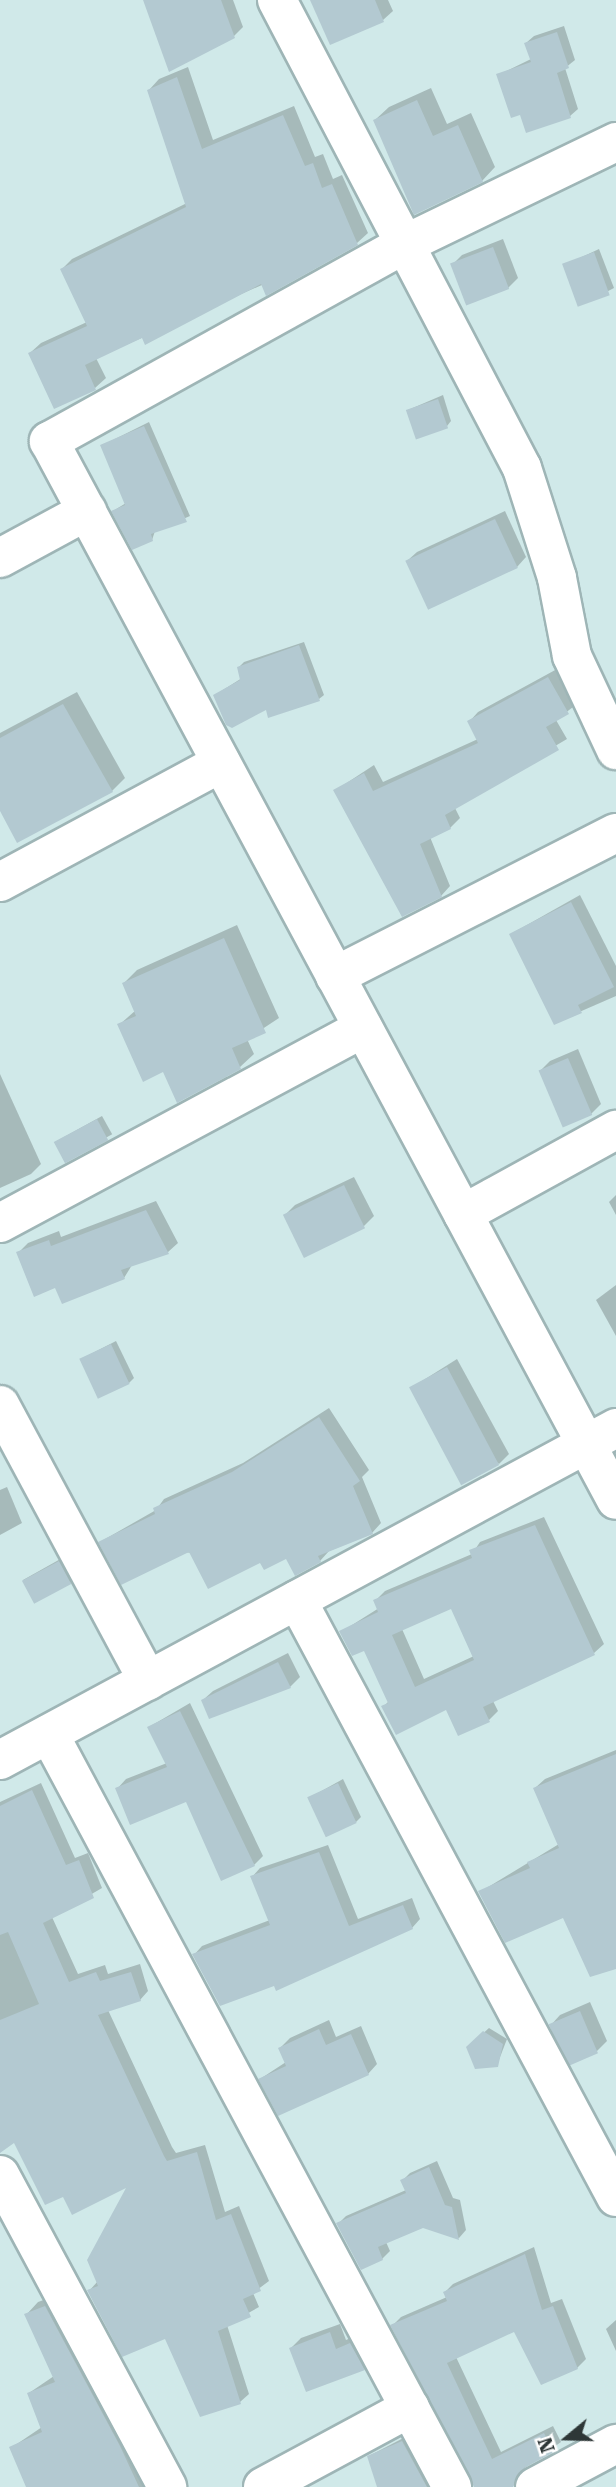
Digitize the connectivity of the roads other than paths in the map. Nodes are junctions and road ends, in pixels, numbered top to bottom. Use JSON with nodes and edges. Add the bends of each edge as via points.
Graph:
{"nodes":[{"id":1,"x":277,"y":0,"type":"edge"},
{"id":2,"x":616,"y":142,"type":"edge"},
{"id":3,"x":403,"y":245,"type":"junction"},
{"id":4,"x":87,"y":511,"type":"junction"},
{"id":5,"x":0,"y":558,"type":"edge"},
{"id":6,"x":616,"y":750,"type":"edge"},
{"id":7,"x":221,"y":763,"type":"junction"},
{"id":8,"x":616,"y":833,"type":"edge"},
{"id":9,"x":0,"y":882,"type":"edge"},
{"id":10,"x":335,"y":976,"type":"junction"},
{"id":11,"x":363,"y":1028,"type":"junction"},
{"id":12,"x":616,"y":1130,"type":"edge"},
{"id":13,"x":463,"y":1214,"type":"junction"},
{"id":14,"x":0,"y":1223,"type":"edge"},
{"id":15,"x":0,"y":1405,"type":"edge"},
{"id":16,"x":601,"y":1436,"type":"edge"},
{"id":17,"x":616,"y":1500,"type":"edge"},
{"id":18,"x":297,"y":1600,"type":"junction"},
{"id":19,"x":148,"y":1681,"type":"junction"},
{"id":20,"x":48,"y":1734,"type":"junction"},
{"id":21,"x":0,"y":1760,"type":"edge"},
{"id":22,"x":607,"y":2157,"type":"edge"},
{"id":23,"x":0,"y":2175,"type":"edge"},
{"id":24,"x":616,"y":2197,"type":"edge"},
{"id":25,"x":410,"y":2408,"type":"junction"},
{"id":26,"x":616,"y":2444,"type":"edge"},
{"id":27,"x":167,"y":2487,"type":"edge"},
{"id":28,"x":263,"y":2487,"type":"edge"},
{"id":29,"x":452,"y":2487,"type":"edge"},
{"id":30,"x":535,"y":2487,"type":"edge"}],
"edges":[{"from":1,"to":3,"type":"street"},
{"from":2,"to":3,"type":"street"},
{"from":3,"to":4,"type":"street","via":[[49,441]]},
{"from":3,"to":6,"type":"street","via":[[522,468],[557,578],[572,656]]},
{"from":4,"to":5,"type":"street"},
{"from":4,"to":7,"type":"street"},
{"from":7,"to":9,"type":"street"},
{"from":7,"to":10,"type":"street"},
{"from":8,"to":10,"type":"street"},
{"from":10,"to":11,"type":"street"},
{"from":11,"to":13,"type":"street"},
{"from":11,"to":14,"type":"street"},
{"from":12,"to":13,"type":"street"},
{"from":13,"to":16,"type":"street"},
{"from":15,"to":19,"type":"street"},
{"from":16,"to":17,"type":"street"},
{"from":16,"to":18,"type":"street"},
{"from":18,"to":19,"type":"street"},
{"from":18,"to":22,"type":"street"},
{"from":19,"to":20,"type":"street"},
{"from":20,"to":21,"type":"street"},
{"from":20,"to":25,"type":"street"},
{"from":22,"to":24,"type":"street"},
{"from":23,"to":27,"type":"street"},
{"from":25,"to":28,"type":"street"},
{"from":25,"to":29,"type":"street"},
{"from":26,"to":30,"type":"street"}]}
